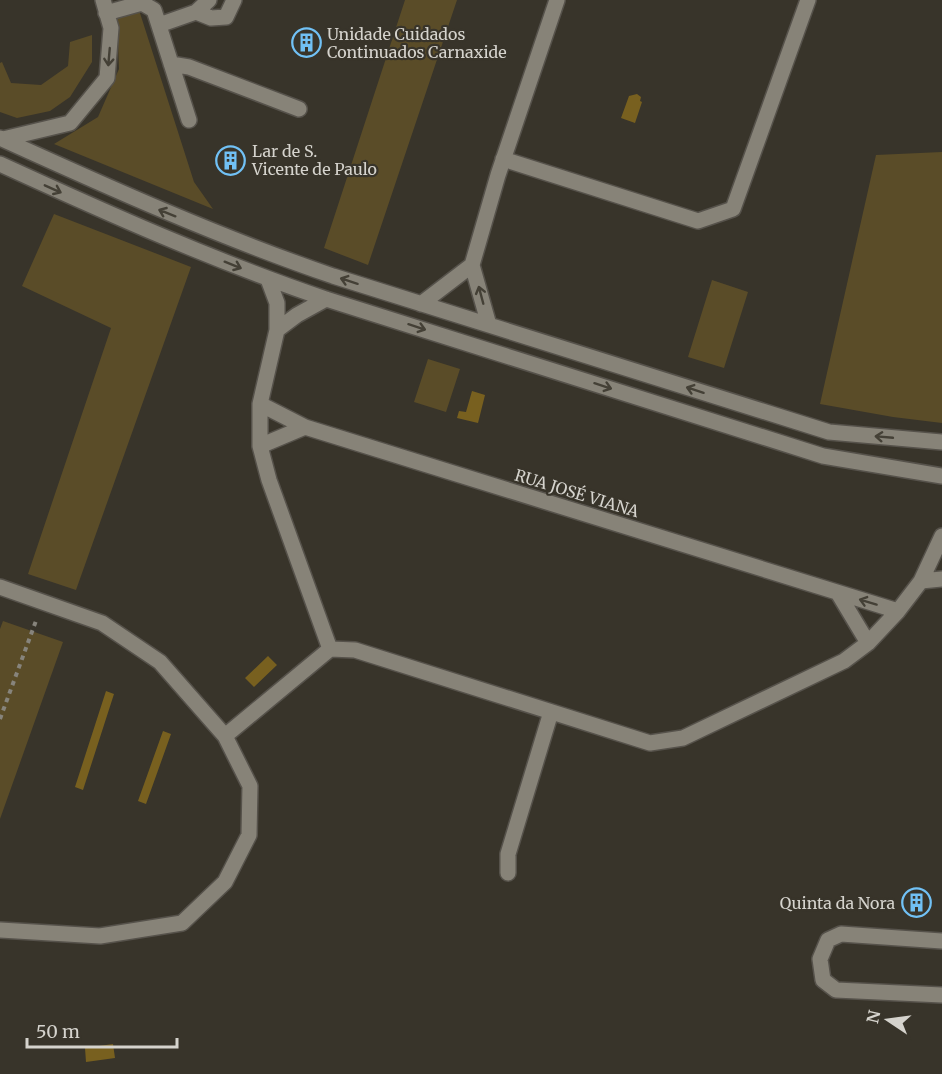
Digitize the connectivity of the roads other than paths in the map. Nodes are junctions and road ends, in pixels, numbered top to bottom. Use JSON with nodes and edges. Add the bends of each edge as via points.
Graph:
{"nodes":[{"id":1,"x":209,"y":0,"type":"edge"},
{"id":2,"x":234,"y":0,"type":"edge"},
{"id":3,"x":558,"y":0,"type":"edge"},
{"id":4,"x":808,"y":0,"type":"edge"},
{"id":5,"x":105,"y":6,"type":"edge"},
{"id":6,"x":196,"y":12,"type":"junction"},
{"id":7,"x":159,"y":25,"type":"junction"},
{"id":8,"x":171,"y":63,"type":"junction"},
{"id":9,"x":299,"y":109,"type":"dead end"},
{"id":10,"x":189,"y":120,"type":"dead end"},
{"id":11,"x":1,"y":138,"type":"edge"},
{"id":12,"x":503,"y":159,"type":"junction"},
{"id":13,"x":0,"y":164,"type":"edge"},
{"id":14,"x":472,"y":265,"type":"junction"},
{"id":15,"x":268,"y":279,"type":"junction"},
{"id":16,"x":326,"y":299,"type":"junction"},
{"id":17,"x":421,"y":304,"type":"junction"},
{"id":18,"x":489,"y":325,"type":"junction"},
{"id":19,"x":277,"y":330,"type":"junction"},
{"id":20,"x":260,"y":404,"type":"junction"},
{"id":21,"x":305,"y":427,"type":"junction"},
{"id":22,"x":942,"y":442,"type":"edge"},
{"id":23,"x":260,"y":446,"type":"junction"},
{"id":24,"x":942,"y":476,"type":"edge"},
{"id":25,"x":942,"y":536,"type":"edge"},
{"id":26,"x":942,"y":579,"type":"edge"},
{"id":27,"x":921,"y":581,"type":"junction"},
{"id":28,"x":0,"y":587,"type":"edge"},
{"id":29,"x":838,"y":593,"type":"junction"},
{"id":30,"x":898,"y":611,"type":"junction"},
{"id":31,"x":868,"y":643,"type":"junction"},
{"id":32,"x":330,"y":649,"type":"junction"},
{"id":33,"x":551,"y":712,"type":"junction"},
{"id":34,"x":225,"y":736,"type":"junction"},
{"id":35,"x":508,"y":873,"type":"dead end"},
{"id":36,"x":0,"y":930,"type":"edge"},
{"id":37,"x":942,"y":941,"type":"edge"},
{"id":38,"x":942,"y":995,"type":"edge"}],
"edges":[{"from":1,"to":6,"type":"street"},
{"from":2,"to":6,"type":"street","via":[[226,17],[212,18]]},
{"from":3,"to":12,"type":"street"},
{"from":4,"to":12,"type":"street","via":[[733,210],[698,221]]},
{"from":5,"to":7,"type":"street","via":[[142,3],[154,10]]},
{"from":5,"to":11,"type":"street","one_way":true,"via":[[111,28],[107,78],[70,123]]},
{"from":6,"to":7,"type":"street"},
{"from":7,"to":8,"type":"street"},
{"from":8,"to":9,"type":"street"},
{"from":8,"to":10,"type":"street"},
{"from":17,"to":11,"type":"street","one_way":true,"via":[[276,257]]},
{"from":12,"to":14,"type":"street"},
{"from":13,"to":15,"type":"street","one_way":true,"via":[[136,226]]},
{"from":14,"to":17,"type":"street"},
{"from":18,"to":14,"type":"street","one_way":true},
{"from":15,"to":16,"type":"street"},
{"from":15,"to":19,"type":"street","via":[[277,303]]},
{"from":16,"to":19,"type":"street"},
{"from":16,"to":24,"type":"street","one_way":true,"via":[[823,456]]},
{"from":17,"to":18,"type":"street"},
{"from":22,"to":18,"type":"street","one_way":true,"via":[[829,432]]},
{"from":19,"to":20,"type":"street"},
{"from":20,"to":21,"type":"street","name":"RUA JOSÉ VIANA"},
{"from":20,"to":23,"type":"street"},
{"from":21,"to":23,"type":"street"},
{"from":21,"to":29,"type":"street","name":"RUA JOSÉ VIANA"},
{"from":23,"to":32,"type":"street"},
{"from":25,"to":27,"type":"street"},
{"from":26,"to":27,"type":"street"},
{"from":27,"to":30,"type":"street"},
{"from":28,"to":34,"type":"street","via":[[102,623],[160,662]]},
{"from":30,"to":29,"type":"street","name":"RUA JOSÉ VIANA","one_way":true},
{"from":29,"to":31,"type":"street"},
{"from":30,"to":31,"type":"street"},
{"from":31,"to":33,"type":"street","via":[[844,661],[683,738],[650,743]]},
{"from":32,"to":33,"type":"street","via":[[355,650]]},
{"from":32,"to":34,"type":"street"},
{"from":33,"to":35,"type":"street","via":[[508,854]]},
{"from":34,"to":36,"type":"street","via":[[250,786],[249,835],[225,882],[182,923],[100,936]]},
{"from":37,"to":38,"type":"street","via":[[841,934],[828,940],[820,959],[823,980],[836,990]]}]}
